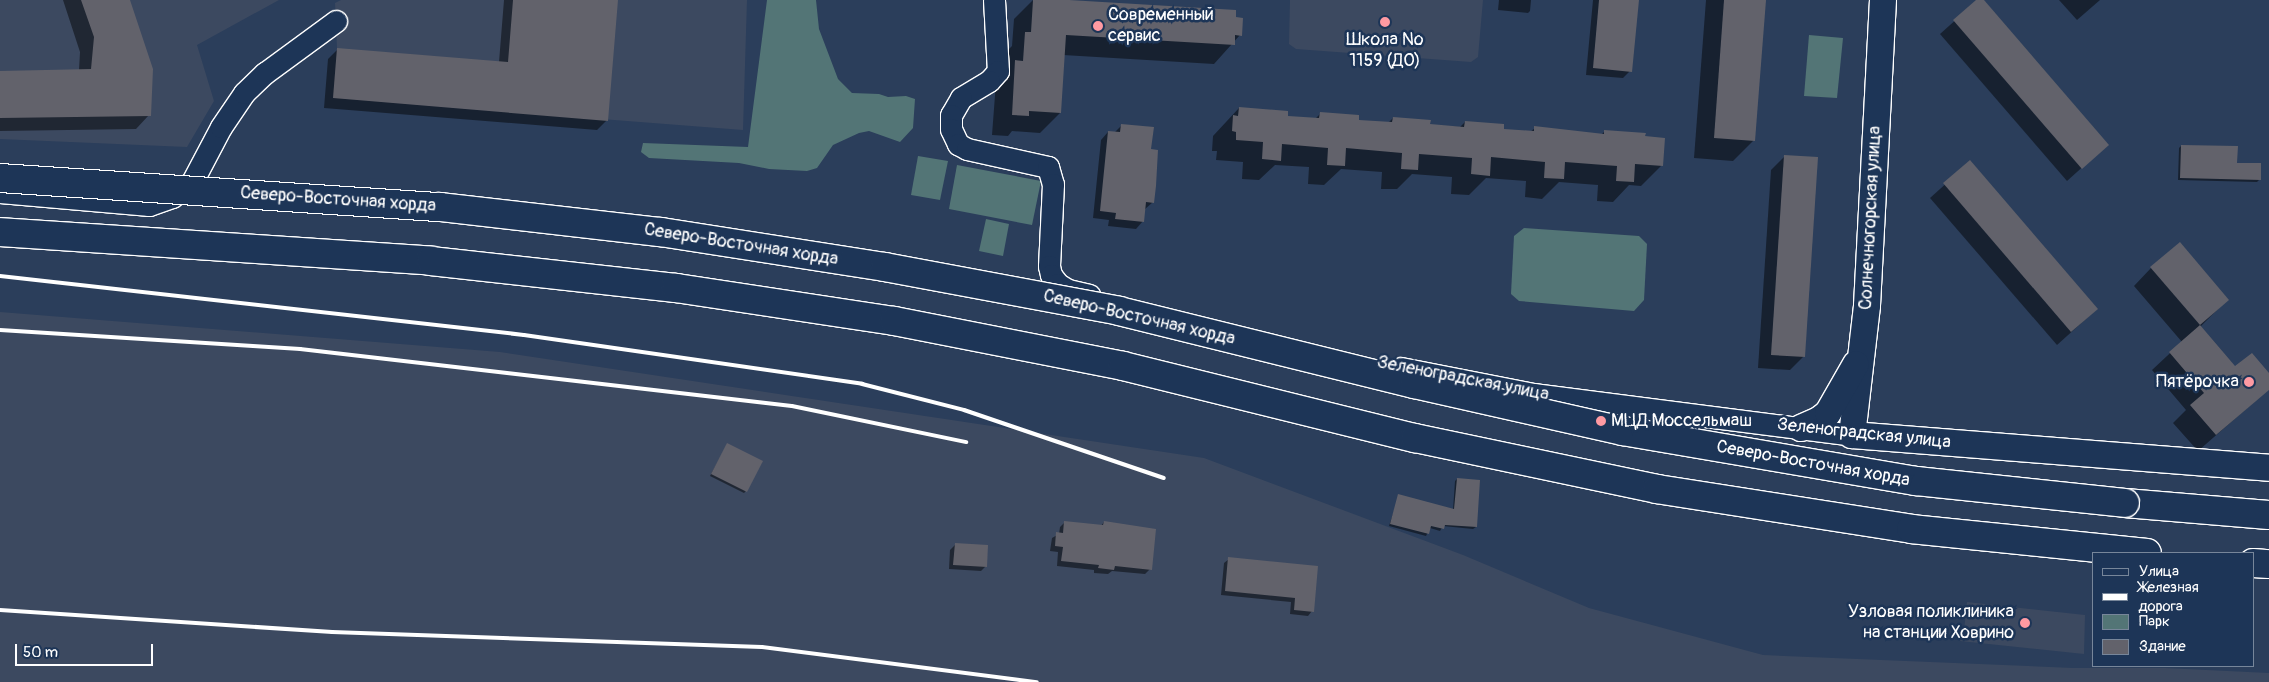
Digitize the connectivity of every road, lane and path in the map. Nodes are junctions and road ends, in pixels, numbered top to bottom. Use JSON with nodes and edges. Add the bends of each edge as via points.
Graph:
{"nodes":[{"id":1,"x":994,"y":0,"type":"edge"},
{"id":2,"x":1883,"y":0,"type":"edge"},
{"id":3,"x":336,"y":21,"type":"dead end"},
{"id":4,"x":0,"y":178,"type":"edge"},
{"id":5,"x":0,"y":192,"type":"edge"},
{"id":6,"x":0,"y":232,"type":"edge"},
{"id":7,"x":1862,"y":353,"type":"junction"},
{"id":8,"x":1801,"y":428,"type":"junction"},
{"id":9,"x":1852,"y":435,"type":"junction"},
{"id":10,"x":2269,"y":468,"type":"edge"},
{"id":11,"x":2269,"y":515,"type":"edge"},
{"id":12,"x":2137,"y":552,"type":"edge"},
{"id":13,"x":2254,"y":563,"type":"edge"},
{"id":14,"x":2269,"y":564,"type":"edge"}],
"edges":[{"from":1,"to":8,"type":"street","name":"Зеленоградская улица","via":[[998,71],[989,81],[962,98],[951,116],[951,129],[958,144],[967,149],[1048,167],[1054,184],[1049,266],[1054,280],[1068,290],[1380,364],[1533,394]]},
{"from":2,"to":7,"type":"street","name":"Солнечногорская улица","via":[[1868,306]]},
{"from":3,"to":5,"type":"street","via":[[265,73],[244,93],[221,127],[192,182],[172,196],[149,205]]},
{"from":4,"to":11,"type":"main road","name":"Северо-Восточная хорда","bridge":true,"via":[[440,207],[661,232],[885,267],[1120,311],[1414,384],[1623,431],[1916,481]]},
{"from":6,"to":12,"type":"main road","via":[[430,261],[676,288],[894,322],[1123,366],[1415,438],[1657,489],[1911,529]]},
{"from":7,"to":8,"type":"street","via":[[1828,413]]},
{"from":7,"to":9,"type":"street","name":"Солнечногорская улица"},
{"from":8,"to":9,"type":"street","name":"Зеленоградская улица"},
{"from":9,"to":10,"type":"street","name":"Зеленоградская улица"},
{"from":13,"to":14,"type":"main road"}]}
